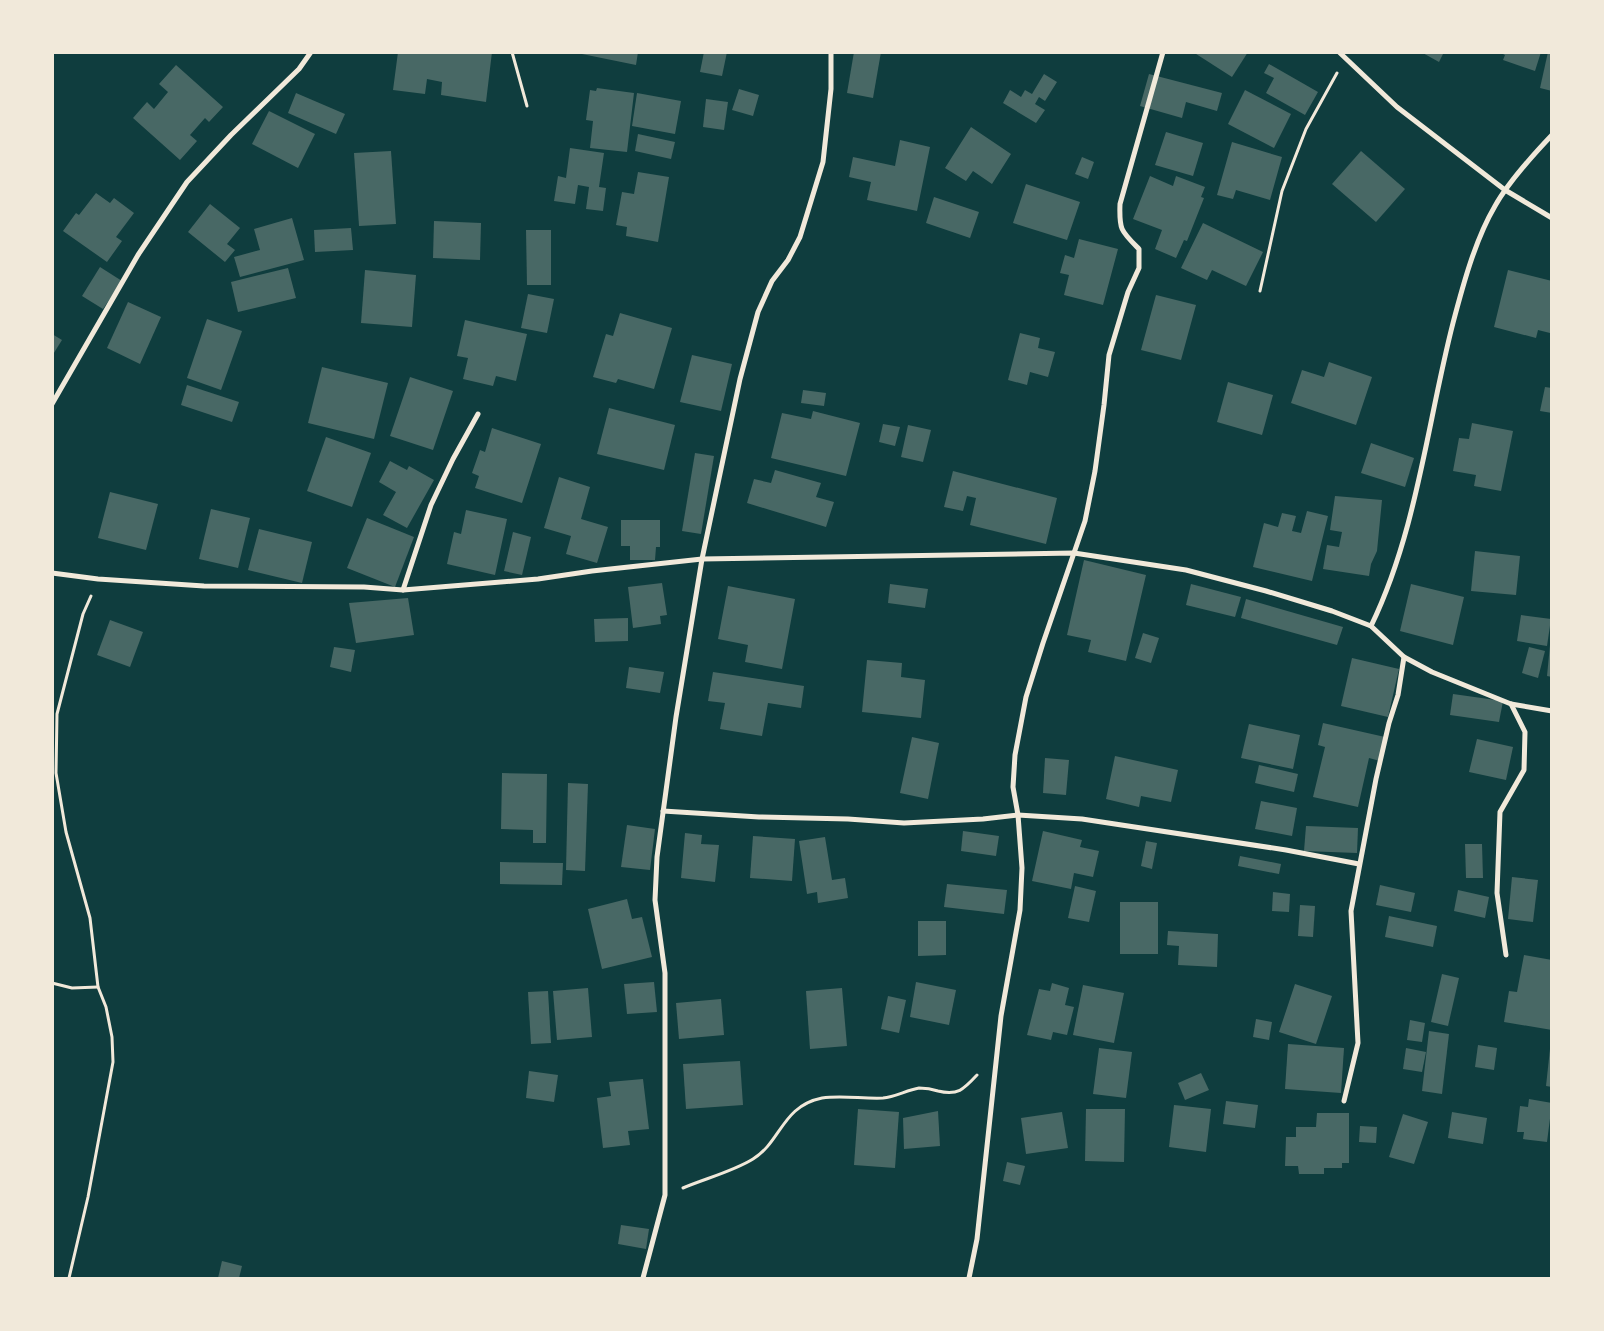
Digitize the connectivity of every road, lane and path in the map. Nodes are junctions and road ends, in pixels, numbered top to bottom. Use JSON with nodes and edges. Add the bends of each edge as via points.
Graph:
{"nodes":[{"id":1,"x":311,"y":52,"type":"edge"},
{"id":2,"x":512,"y":52,"type":"edge"},
{"id":3,"x":830,"y":52,"type":"edge"},
{"id":4,"x":1163,"y":52,"type":"edge"},
{"id":5,"x":1339,"y":52,"type":"edge"},
{"id":6,"x":1345,"y":60,"type":"junction"},
{"id":7,"x":527,"y":106,"type":"dead end"},
{"id":8,"x":1552,"y":135,"type":"edge"},
{"id":9,"x":1505,"y":190,"type":"junction"},
{"id":10,"x":1552,"y":218,"type":"edge"},
{"id":11,"x":1260,"y":291,"type":"dead end"},
{"id":12,"x":52,"y":404,"type":"edge"},
{"id":13,"x":478,"y":414,"type":"dead end"},
{"id":14,"x":1074,"y":552,"type":"junction"},
{"id":15,"x":702,"y":559,"type":"junction"},
{"id":16,"x":52,"y":573,"type":"edge"},
{"id":17,"x":98,"y":580,"type":"junction"},
{"id":18,"x":403,"y":590,"type":"junction"},
{"id":19,"x":1371,"y":626,"type":"junction"},
{"id":20,"x":1404,"y":657,"type":"junction"},
{"id":21,"x":1511,"y":704,"type":"junction"},
{"id":22,"x":1552,"y":712,"type":"edge"},
{"id":23,"x":663,"y":811,"type":"junction"},
{"id":24,"x":1018,"y":815,"type":"junction"},
{"id":25,"x":1360,"y":864,"type":"junction"},
{"id":26,"x":1506,"y":955,"type":"dead end"},
{"id":27,"x":52,"y":983,"type":"edge"},
{"id":28,"x":98,"y":987,"type":"junction"},
{"id":29,"x":998,"y":1056,"type":"junction"},
{"id":30,"x":1344,"y":1101,"type":"dead end"},
{"id":31,"x":665,"y":1195,"type":"junction"},
{"id":32,"x":69,"y":1278,"type":"edge"},
{"id":33,"x":643,"y":1278,"type":"edge"},
{"id":34,"x":969,"y":1278,"type":"edge"}],
"edges":[{"from":1,"to":12,"type":"street","via":[[187,182],[138,254]]},
{"from":2,"to":7,"type":"path"},
{"from":3,"to":15,"type":"street","via":[[831,89],[823,162],[800,237],[772,281],[758,312],[740,379]]},
{"from":4,"to":14,"type":"street","via":[[1120,204],[1119,221],[1123,232],[1139,249],[1139,268],[1128,292],[1109,355],[1085,522]]},
{"from":5,"to":6,"type":"street"},
{"from":6,"to":9,"type":"street","via":[[1397,107]]},
{"from":6,"to":11,"type":"path","via":[[1306,129],[1282,191]]},
{"from":8,"to":9,"type":"street"},
{"from":9,"to":10,"type":"street"},
{"from":9,"to":19,"type":"street","via":[[1494,206],[1477,246],[1460,298],[1421,475],[1394,567]]},
{"from":13,"to":18,"type":"street","via":[[431,505]]},
{"from":14,"to":15,"type":"street"},
{"from":14,"to":19,"type":"street","via":[[1186,570],[1276,594]]},
{"from":14,"to":24,"type":"street","via":[[1026,697],[1014,763],[1013,787]]},
{"from":15,"to":18,"type":"street","via":[[538,579]]},
{"from":15,"to":23,"type":"street"},
{"from":16,"to":17,"type":"street"},
{"from":17,"to":18,"type":"street","via":[[204,586]]},
{"from":17,"to":28,"type":"path","via":[[83,614],[56,714],[56,773],[66,832],[90,918]]},
{"from":19,"to":20,"type":"street"},
{"from":20,"to":21,"type":"street"},
{"from":20,"to":25,"type":"street"},
{"from":21,"to":22,"type":"street"},
{"from":21,"to":26,"type":"street","via":[[1525,732],[1524,770],[1500,812],[1497,892]]},
{"from":23,"to":24,"type":"street","via":[[904,823]]},
{"from":23,"to":31,"type":"street","via":[[655,900],[665,973]]},
{"from":24,"to":25,"type":"street","via":[[1082,820]]},
{"from":24,"to":29,"type":"street","via":[[1022,868],[1020,910],[1001,1016]]},
{"from":25,"to":30,"type":"street","via":[[1351,911],[1358,1043]]},
{"from":27,"to":28,"type":"path","via":[[72,988]]},
{"from":28,"to":32,"type":"path","via":[[112,1036],[113,1062]]},
{"from":29,"to":31,"type":"path","via":[[959,1092],[919,1088],[886,1098],[838,1097],[807,1104],[791,1114],[754,1159]]},
{"from":29,"to":34,"type":"street","via":[[978,1239]]},
{"from":31,"to":33,"type":"street"}]}
